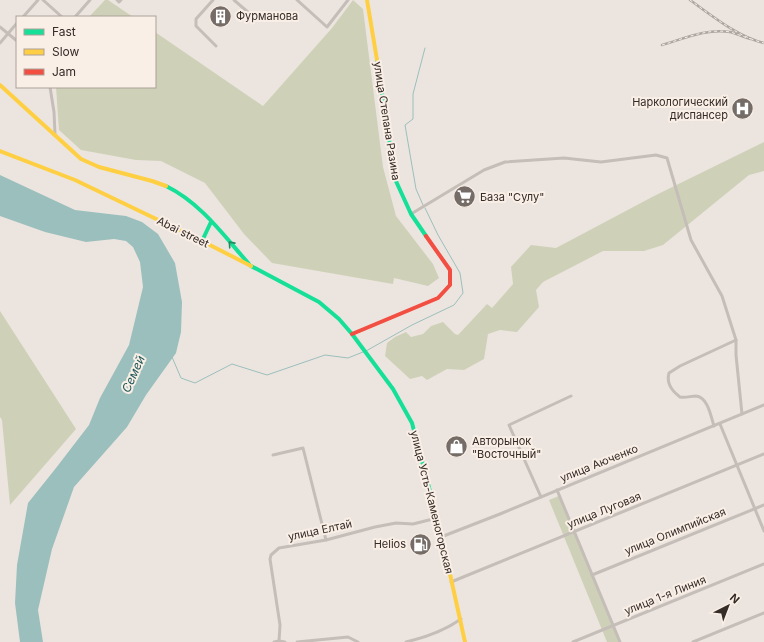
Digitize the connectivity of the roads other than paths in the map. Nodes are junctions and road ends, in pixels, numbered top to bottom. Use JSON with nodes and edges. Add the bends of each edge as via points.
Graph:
{"nodes":[{"id":1,"x":38,"y":0,"type":"edge"},
{"id":2,"x":43,"y":0,"type":"edge"},
{"id":3,"x":90,"y":0,"type":"edge"},
{"id":4,"x":212,"y":0,"type":"edge"},
{"id":5,"x":234,"y":0,"type":"edge"},
{"id":6,"x":297,"y":0,"type":"edge"},
{"id":7,"x":348,"y":0,"type":"edge"},
{"id":8,"x":367,"y":0,"type":"edge"},
{"id":9,"x":249,"y":13,"type":"dead end"},
{"id":10,"x":24,"y":16,"type":"edge"},
{"id":11,"x":61,"y":16,"type":"edge"},
{"id":12,"x":76,"y":16,"type":"edge"},
{"id":13,"x":16,"y":24,"type":"edge"},
{"id":14,"x":0,"y":27,"type":"edge"},
{"id":15,"x":8,"y":34,"type":"junction"},
{"id":16,"x":16,"y":40,"type":"edge"},
{"id":17,"x":0,"y":43,"type":"edge"},
{"id":18,"x":216,"y":46,"type":"dead end"},
{"id":19,"x":0,"y":85,"type":"edge"},
{"id":20,"x":50,"y":88,"type":"edge"},
{"id":21,"x":55,"y":134,"type":"junction"},
{"id":22,"x":0,"y":151,"type":"edge"},
{"id":23,"x":411,"y":214,"type":"junction"},
{"id":24,"x":211,"y":222,"type":"junction"},
{"id":25,"x":202,"y":241,"type":"junction"},
{"id":26,"x":251,"y":266,"type":"junction"},
{"id":27,"x":352,"y":334,"type":"junction"},
{"id":28,"x":736,"y":340,"type":"junction"},
{"id":29,"x":364,"y":350,"type":"joint"},
{"id":30,"x":571,"y":396,"type":"dead end"},
{"id":31,"x":764,"y":405,"type":"edge"},
{"id":32,"x":742,"y":414,"type":"junction"},
{"id":33,"x":720,"y":424,"type":"junction"},
{"id":34,"x":714,"y":426,"type":"junction"},
{"id":35,"x":764,"y":454,"type":"edge"},
{"id":36,"x":272,"y":455,"type":"dead end"},
{"id":37,"x":737,"y":465,"type":"junction"},
{"id":38,"x":557,"y":490,"type":"junction"},
{"id":39,"x":541,"y":497,"type":"junction"},
{"id":40,"x":764,"y":505,"type":"edge"},
{"id":41,"x":754,"y":509,"type":"junction"},
{"id":42,"x":436,"y":518,"type":"junction"},
{"id":43,"x":574,"y":532,"type":"junction"},
{"id":44,"x":764,"y":532,"type":"edge"},
{"id":45,"x":441,"y":537,"type":"junction"},
{"id":46,"x":326,"y":540,"type":"junction"},
{"id":47,"x":764,"y":564,"type":"edge"},
{"id":48,"x":592,"y":575,"type":"junction"},
{"id":49,"x":451,"y":582,"type":"junction"},
{"id":50,"x":764,"y":613,"type":"edge"},
{"id":51,"x":461,"y":619,"type":"junction"},
{"id":52,"x":613,"y":625,"type":"junction"},
{"id":53,"x":279,"y":641,"type":"junction"},
{"id":54,"x":274,"y":642,"type":"edge"},
{"id":55,"x":285,"y":642,"type":"edge"},
{"id":56,"x":297,"y":642,"type":"edge"},
{"id":57,"x":358,"y":642,"type":"edge"},
{"id":58,"x":406,"y":642,"type":"edge"},
{"id":59,"x":465,"y":642,"type":"edge"},
{"id":60,"x":573,"y":642,"type":"edge"},
{"id":61,"x":620,"y":642,"type":"edge"},
{"id":62,"x":693,"y":642,"type":"edge"}],
"edges":[{"from":1,"to":10,"type":"street"},
{"from":2,"to":11,"type":"street"},
{"from":3,"to":12,"type":"street"},
{"from":4,"to":18,"type":"street","via":[[196,19],[196,26]]},
{"from":5,"to":9,"type":"street"},
{"from":6,"to":7,"type":"street","via":[[328,27]]},
{"from":8,"to":23,"type":"main road","name":"улица Степана Разина","via":[[384,98],[394,179]]},
{"from":13,"to":15,"type":"street"},
{"from":14,"to":15,"type":"street"},
{"from":15,"to":16,"type":"street"},
{"from":15,"to":17,"type":"street"},
{"from":19,"to":21,"type":"main road"},
{"from":20,"to":21,"type":"street"},
{"from":21,"to":24,"type":"main road","via":[[80,158],[164,185],[196,205]]},
{"from":22,"to":25,"type":"main road","name":"Abai street","via":[[75,180]]},
{"from":23,"to":27,"type":"main road","name":"улица Степана Разина","via":[[450,270],[450,285],[438,298]]},
{"from":23,"to":28,"type":"street","via":[[484,170],[505,162],[564,158],[601,162],[656,155],[667,158],[691,240],[722,296]]},
{"from":24,"to":25,"type":"main road"},
{"from":26,"to":24,"type":"main road","one_way":true},
{"from":25,"to":26,"type":"main road","name":"Abai street"},
{"from":26,"to":27,"type":"main road","name":"Abai street","via":[[319,302]]},
{"from":27,"to":29,"type":"main road","name":"Abai street"},
{"from":28,"to":32,"type":"street"},
{"from":28,"to":34,"type":"street","via":[[669,373],[668,383],[675,394],[680,397],[700,397],[705,401]]},
{"from":29,"to":42,"type":"main road","name":"улица Усть-Каменогорская","via":[[398,396],[412,424]]},
{"from":30,"to":39,"type":"street","via":[[509,425]]},
{"from":31,"to":32,"type":"street","name":"улица Аюченко"},
{"from":32,"to":33,"type":"street","name":"улица Аюченко"},
{"from":33,"to":34,"type":"street","name":"улица Аюченко"},
{"from":33,"to":37,"type":"street"},
{"from":34,"to":38,"type":"street","name":"улица Аюченко"},
{"from":35,"to":37,"type":"street","name":"улица Луговая"},
{"from":36,"to":46,"type":"street","via":[[303,448]]},
{"from":37,"to":41,"type":"street"},
{"from":37,"to":43,"type":"street","name":"улица Луговая"},
{"from":38,"to":39,"type":"street","name":"улица Аюченко"},
{"from":38,"to":43,"type":"street"},
{"from":39,"to":45,"type":"street","name":"улица Аюченко"},
{"from":40,"to":41,"type":"street","name":"улица Олимпийская"},
{"from":41,"to":44,"type":"street"},
{"from":41,"to":48,"type":"street","name":"улица Олимпийская"},
{"from":42,"to":45,"type":"main road","name":"улица Усть-Каменогорская"},
{"from":42,"to":46,"type":"street","name":"улица Елтай","via":[[413,524],[396,523],[375,527]]},
{"from":43,"to":48,"type":"street"},
{"from":43,"to":49,"type":"street","name":"улица Луговая"},
{"from":45,"to":49,"type":"main road","name":"улица Усть-Каменогорская"},
{"from":46,"to":53,"type":"street","name":"улица Елтай","via":[[278,548],[271,555],[280,625]]},
{"from":47,"to":52,"type":"street","name":"улица 1-я Линия"},
{"from":48,"to":52,"type":"street"},
{"from":49,"to":51,"type":"main road","name":"улица Усть-Каменогорская"},
{"from":50,"to":62,"type":"street"},
{"from":51,"to":58,"type":"street","via":[[436,634]]},
{"from":51,"to":59,"type":"main road","name":"улица Усть-Каменогорская"},
{"from":52,"to":60,"type":"street","name":"улица 1-я Линия"},
{"from":52,"to":61,"type":"street"},
{"from":53,"to":54,"type":"street"},
{"from":53,"to":55,"type":"street"},
{"from":56,"to":57,"type":"street","via":[[348,637]]}]}
